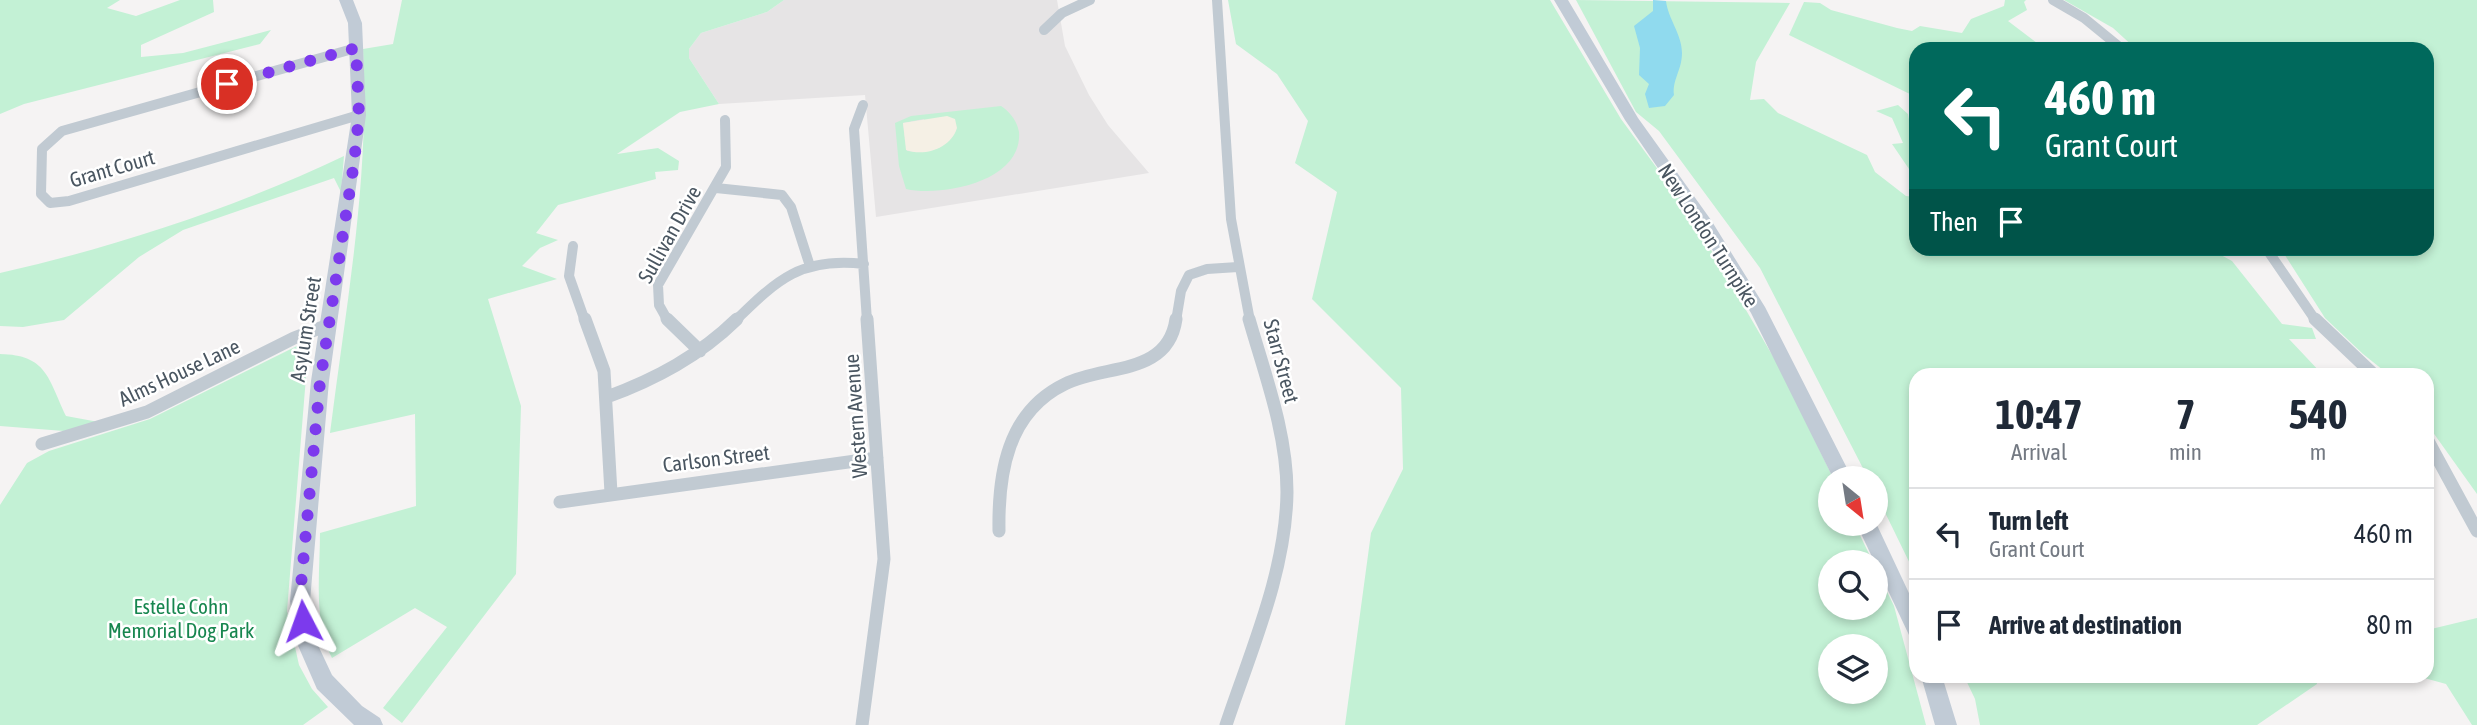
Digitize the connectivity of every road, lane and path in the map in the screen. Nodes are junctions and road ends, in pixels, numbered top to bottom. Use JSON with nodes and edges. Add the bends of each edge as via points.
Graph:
{"nodes":[{"id":1,"x":346,"y":0,"type":"edge"},
{"id":2,"x":1090,"y":0,"type":"edge"},
{"id":3,"x":1217,"y":0,"type":"edge"},
{"id":4,"x":1561,"y":0,"type":"edge"},
{"id":5,"x":2053,"y":0,"type":"edge"},
{"id":6,"x":1044,"y":30,"type":"dead end"},
{"id":7,"x":2113,"y":42,"type":"edge"},
{"id":8,"x":356,"y":48,"type":"junction"},
{"id":9,"x":863,"y":105,"type":"dead end"},
{"id":10,"x":359,"y":115,"type":"junction"},
{"id":11,"x":725,"y":120,"type":"dead end"},
{"id":12,"x":716,"y":188,"type":"junction"},
{"id":13,"x":573,"y":246,"type":"dead end"},
{"id":14,"x":2272,"y":256,"type":"edge"},
{"id":15,"x":809,"y":263,"type":"junction"},
{"id":16,"x":864,"y":264,"type":"junction"},
{"id":17,"x":1238,"y":267,"type":"junction"},
{"id":18,"x":328,"y":324,"type":"junction"},
{"id":19,"x":699,"y":352,"type":"junction"},
{"id":20,"x":2367,"y":368,"type":"edge"},
{"id":21,"x":607,"y":397,"type":"junction"},
{"id":22,"x":42,"y":444,"type":"dead end"},
{"id":23,"x":2434,"y":452,"type":"edge"},
{"id":24,"x":877,"y":458,"type":"junction"},
{"id":25,"x":1837,"y":466,"type":"edge"},
{"id":26,"x":611,"y":493,"type":"junction"},
{"id":27,"x":561,"y":502,"type":"dead end"},
{"id":28,"x":999,"y":531,"type":"dead end"},
{"id":29,"x":2477,"y":531,"type":"edge"},
{"id":30,"x":1872,"y":536,"type":"edge"},
{"id":31,"x":1909,"y":614,"type":"edge"},
{"id":32,"x":1934,"y":683,"type":"edge"},
{"id":33,"x":372,"y":725,"type":"edge"},
{"id":34,"x":862,"y":725,"type":"edge"},
{"id":35,"x":1226,"y":725,"type":"edge"},
{"id":36,"x":1946,"y":725,"type":"edge"}],
"edges":[{"from":1,"to":8,"type":"street","name":"Asylum Street","via":[[355,23]]},
{"from":2,"to":6,"type":"street","via":[[1062,13]]},
{"from":3,"to":17,"type":"street","name":"Starr Street"},
{"from":4,"to":25,"type":"street","name":"New London Turnpike","via":[[1639,132],[1705,224],[1759,311]]},
{"from":5,"to":7,"type":"street"},
{"from":8,"to":10,"type":"street","name":"Asylum Street"},
{"from":8,"to":10,"type":"street","name":"Grant Court","via":[[62,131],[42,149],[41,194],[50,203],[69,201]]},
{"from":9,"to":16,"type":"street","name":"Western Avenue","via":[[854,129]]},
{"from":10,"to":18,"type":"street","name":"Asylum Street"},
{"from":11,"to":12,"type":"street","name":"Sullivan Drive","via":[[726,167]]},
{"from":12,"to":15,"type":"street","via":[[782,195],[791,207]]},
{"from":12,"to":19,"type":"street","name":"Sullivan Drive","via":[[658,285],[655,300],[660,312]]},
{"from":13,"to":21,"type":"street","via":[[569,276],[604,371]]},
{"from":14,"to":20,"type":"street","via":[[2317,322]]},
{"from":15,"to":16,"type":"street","via":[[846,260]]},
{"from":15,"to":19,"type":"street","via":[[785,273]]},
{"from":16,"to":24,"type":"street","name":"Western Avenue"},
{"from":17,"to":28,"type":"street","via":[[1203,270],[1185,277],[1172,338],[1156,355],[1122,369],[1075,379],[1035,402],[1018,428],[999,483]]},
{"from":17,"to":35,"type":"street","name":"Starr Street","via":[[1275,407],[1287,492],[1276,568]]},
{"from":18,"to":22,"type":"street","name":"Alms House Lane","via":[[147,412]]},
{"from":18,"to":33,"type":"street","name":"Asylum Street","via":[[300,601],[306,642],[324,682]]},
{"from":19,"to":21,"type":"street"},
{"from":21,"to":26,"type":"street"},
{"from":23,"to":29,"type":"street"},
{"from":24,"to":26,"type":"street","name":"Carlson Street"},
{"from":24,"to":34,"type":"street","name":"Western Avenue","via":[[884,559]]},
{"from":26,"to":27,"type":"street","name":"Carlson Street"},
{"from":30,"to":31,"type":"street"},
{"from":32,"to":36,"type":"street"}]}
